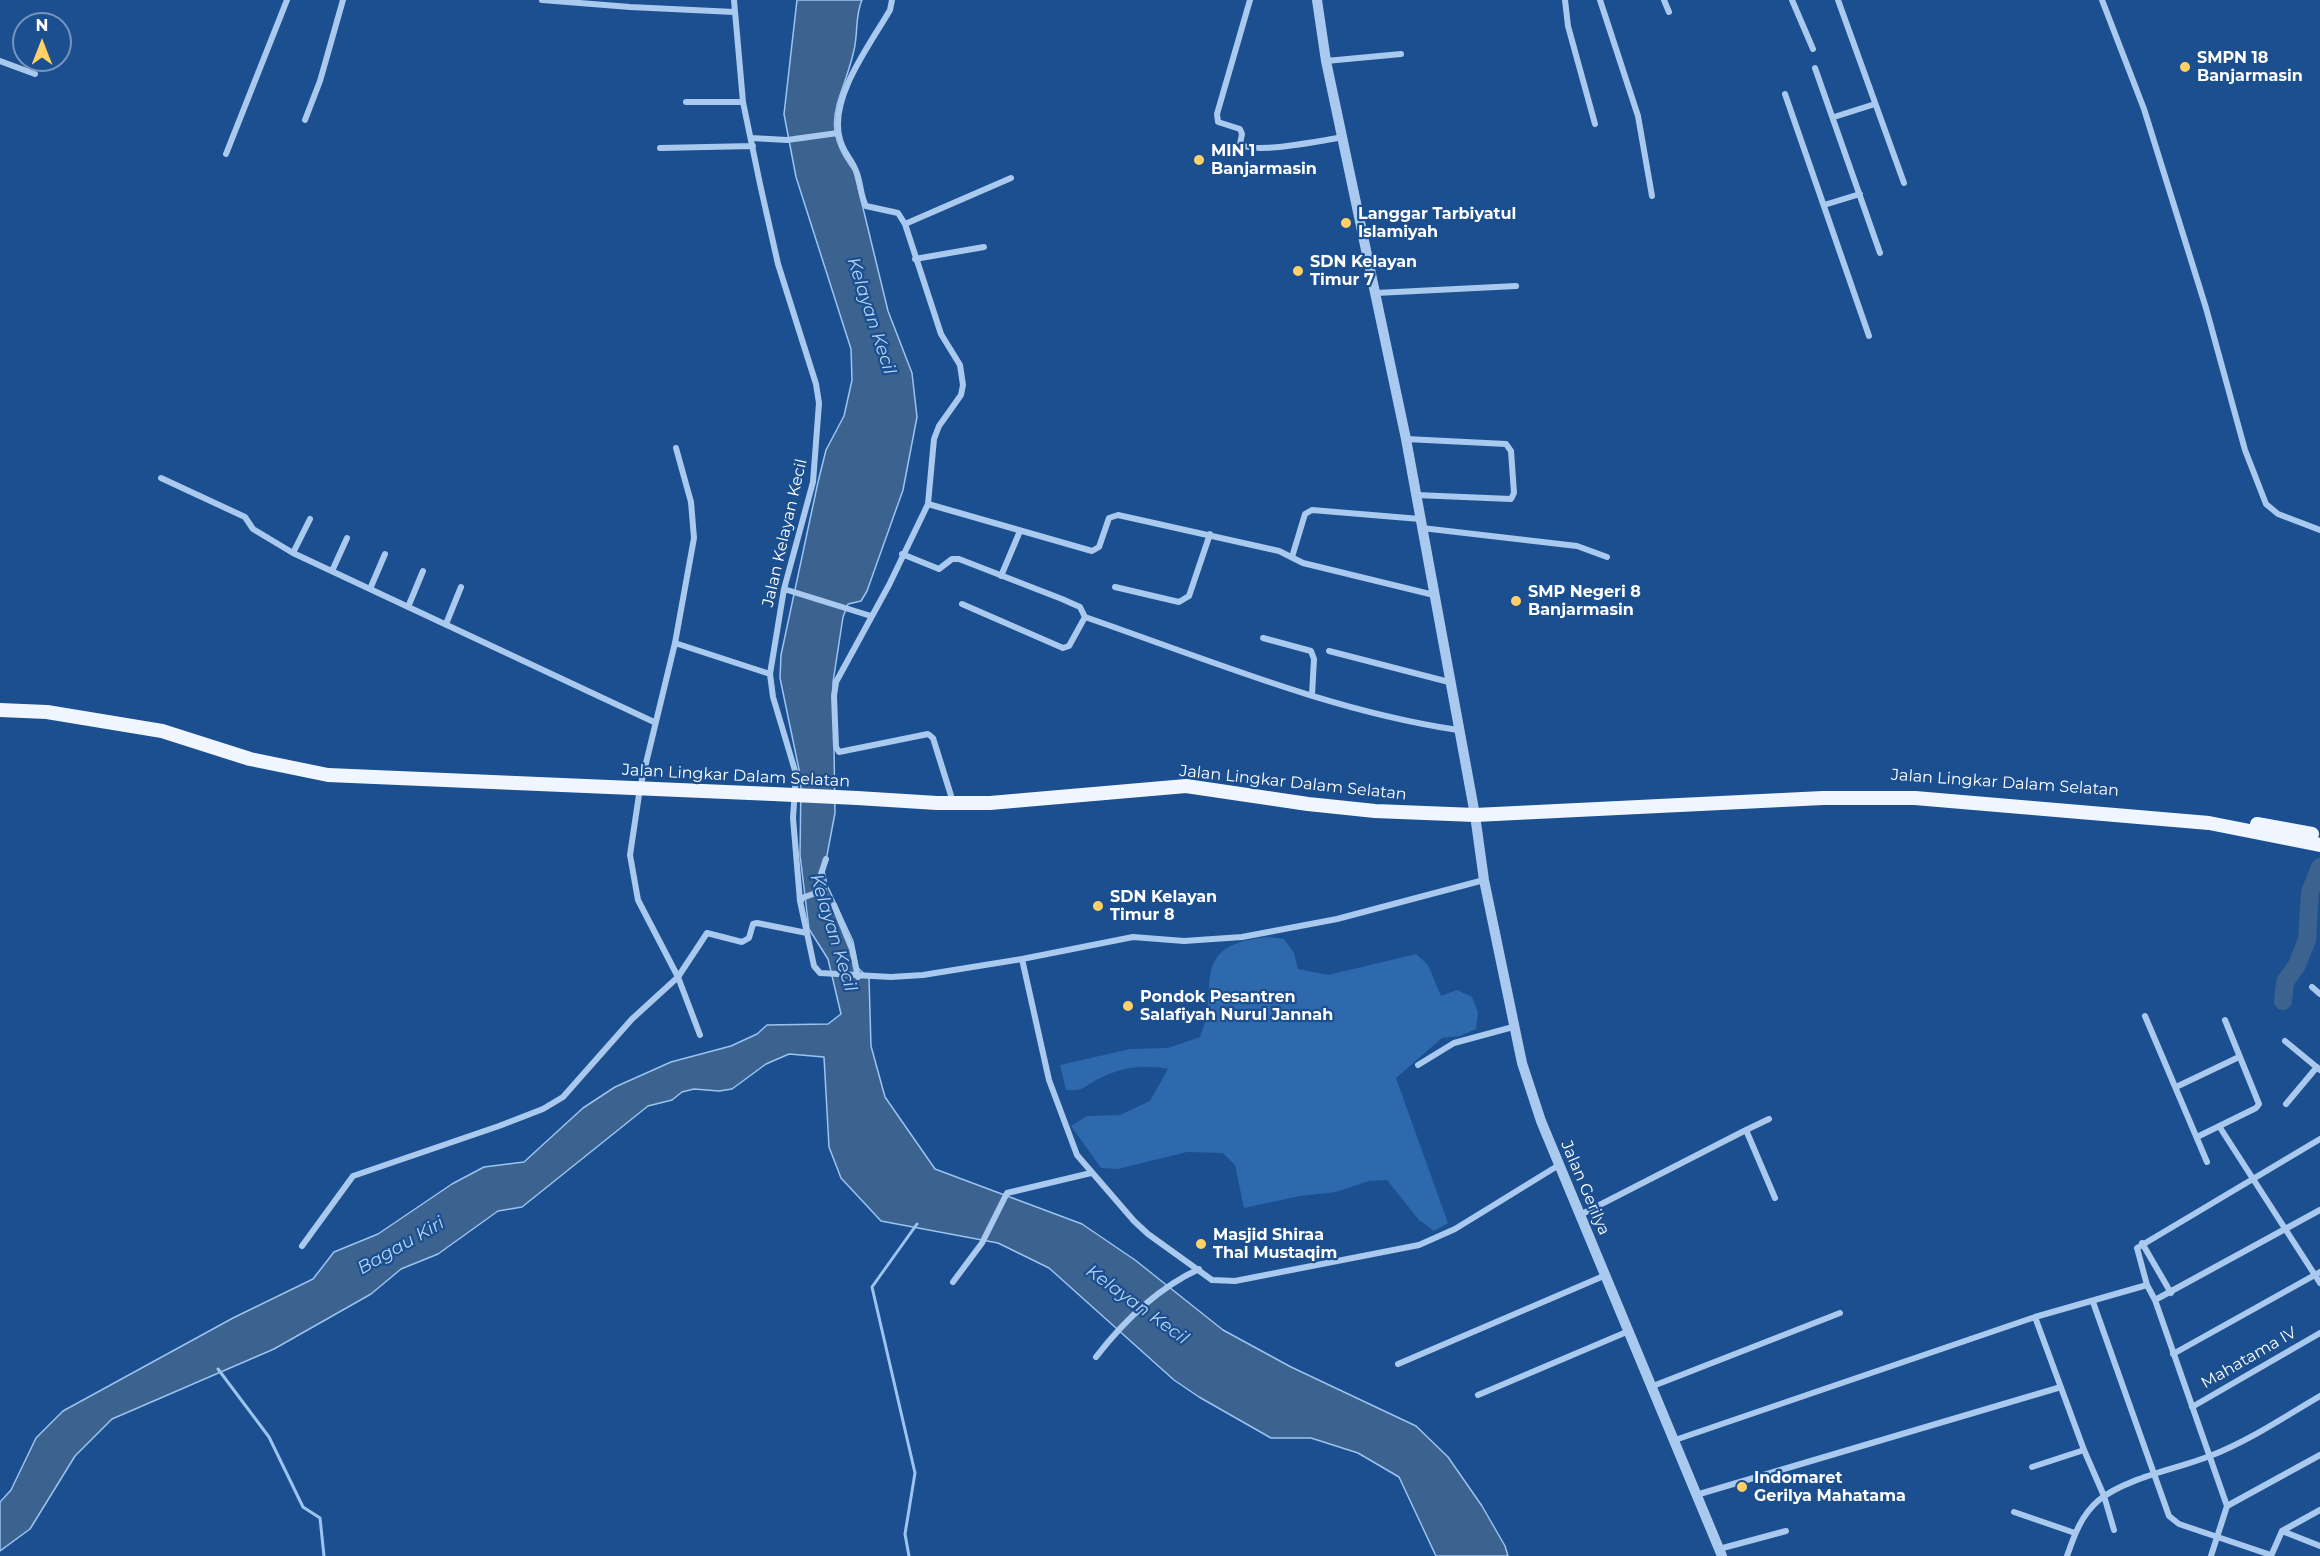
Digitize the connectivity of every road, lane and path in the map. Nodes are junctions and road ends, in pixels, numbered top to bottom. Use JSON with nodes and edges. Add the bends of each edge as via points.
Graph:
{"nodes":[{"id":1,"x":287,"y":0,"type":"edge"},
{"id":2,"x":343,"y":0,"type":"edge"},
{"id":3,"x":542,"y":0,"type":"edge"},
{"id":4,"x":734,"y":0,"type":"edge"},
{"id":5,"x":892,"y":0,"type":"edge"},
{"id":6,"x":1250,"y":0,"type":"edge"},
{"id":7,"x":1317,"y":0,"type":"edge"},
{"id":8,"x":1565,"y":0,"type":"edge"},
{"id":9,"x":1600,"y":0,"type":"edge"},
{"id":10,"x":1664,"y":0,"type":"edge"},
{"id":11,"x":1792,"y":0,"type":"edge"},
{"id":12,"x":1838,"y":0,"type":"edge"},
{"id":13,"x":2102,"y":0,"type":"edge"},
{"id":14,"x":734,"y":12,"type":"junction"},
{"id":15,"x":1669,"y":12,"type":"dead end"},
{"id":16,"x":1813,"y":49,"type":"dead end"},
{"id":17,"x":1401,"y":54,"type":"dead end"},
{"id":18,"x":0,"y":61,"type":"edge"},
{"id":19,"x":1326,"y":61,"type":"junction"},
{"id":20,"x":1815,"y":68,"type":"dead end"},
{"id":21,"x":35,"y":74,"type":"dead end"},
{"id":22,"x":1785,"y":94,"type":"dead end"},
{"id":23,"x":686,"y":102,"type":"dead end"},
{"id":24,"x":744,"y":102,"type":"junction"},
{"id":25,"x":1875,"y":104,"type":"junction"},
{"id":26,"x":1834,"y":117,"type":"junction"},
{"id":27,"x":305,"y":120,"type":"dead end"},
{"id":28,"x":1595,"y":124,"type":"dead end"},
{"id":29,"x":837,"y":133,"type":"junction"},
{"id":30,"x":752,"y":138,"type":"junction"},
{"id":31,"x":1344,"y":138,"type":"junction"},
{"id":32,"x":753,"y":146,"type":"junction"},
{"id":33,"x":660,"y":148,"type":"dead end"},
{"id":34,"x":226,"y":154,"type":"dead end"},
{"id":35,"x":1011,"y":178,"type":"dead end"},
{"id":36,"x":1904,"y":183,"type":"dead end"},
{"id":37,"x":1860,"y":194,"type":"junction"},
{"id":38,"x":1652,"y":196,"type":"dead end"},
{"id":39,"x":1824,"y":205,"type":"junction"},
{"id":40,"x":905,"y":224,"type":"junction"},
{"id":41,"x":984,"y":247,"type":"dead end"},
{"id":42,"x":1880,"y":253,"type":"dead end"},
{"id":43,"x":915,"y":259,"type":"junction"},
{"id":44,"x":1516,"y":286,"type":"dead end"},
{"id":45,"x":1376,"y":293,"type":"junction"},
{"id":46,"x":1869,"y":336,"type":"dead end"},
{"id":47,"x":1406,"y":439,"type":"junction"},
{"id":48,"x":676,"y":448,"type":"dead end"},
{"id":49,"x":160,"y":478,"type":"dead end"},
{"id":50,"x":1416,"y":495,"type":"junction"},
{"id":51,"x":927,"y":504,"type":"junction"},
{"id":52,"x":310,"y":519,"type":"dead end"},
{"id":53,"x":1421,"y":524,"type":"junction"},
{"id":54,"x":2320,"y":530,"type":"edge"},
{"id":55,"x":1020,"y":531,"type":"junction"},
{"id":56,"x":1210,"y":534,"type":"junction"},
{"id":57,"x":347,"y":538,"type":"dead end"},
{"id":58,"x":293,"y":553,"type":"junction"},
{"id":59,"x":385,"y":554,"type":"dead end"},
{"id":60,"x":902,"y":554,"type":"junction"},
{"id":61,"x":1292,"y":557,"type":"junction"},
{"id":62,"x":1607,"y":557,"type":"dead end"},
{"id":63,"x":332,"y":571,"type":"junction"},
{"id":64,"x":423,"y":571,"type":"dead end"},
{"id":65,"x":1001,"y":576,"type":"junction"},
{"id":66,"x":1115,"y":586,"type":"dead end"},
{"id":67,"x":462,"y":587,"type":"dead end"},
{"id":68,"x":370,"y":589,"type":"junction"},
{"id":69,"x":787,"y":589,"type":"junction"},
{"id":70,"x":1434,"y":595,"type":"junction"},
{"id":71,"x":962,"y":604,"type":"dead end"},
{"id":72,"x":408,"y":607,"type":"junction"},
{"id":73,"x":871,"y":616,"type":"junction"},
{"id":74,"x":1085,"y":617,"type":"junction"},
{"id":75,"x":446,"y":624,"type":"junction"},
{"id":76,"x":1263,"y":638,"type":"dead end"},
{"id":77,"x":675,"y":643,"type":"junction"},
{"id":78,"x":1329,"y":651,"type":"dead end"},
{"id":79,"x":770,"y":674,"type":"junction"},
{"id":80,"x":1449,"y":682,"type":"junction"},
{"id":81,"x":1312,"y":695,"type":"junction"},
{"id":82,"x":0,"y":710,"type":"edge"},
{"id":83,"x":654,"y":722,"type":"junction"},
{"id":84,"x":1458,"y":730,"type":"junction"},
{"id":85,"x":640,"y":788,"type":"junction"},
{"id":86,"x":954,"y":804,"type":"junction"},
{"id":87,"x":1474,"y":814,"type":"junction"},
{"id":88,"x":2317,"y":840,"type":"edge"},
{"id":89,"x":826,"y":859,"type":"dead end"},
{"id":90,"x":1484,"y":880,"type":"junction"},
{"id":91,"x":801,"y":899,"type":"junction"},
{"id":92,"x":834,"y":905,"type":"dead end"},
{"id":93,"x":807,"y":933,"type":"junction"},
{"id":94,"x":1022,"y":959,"type":"junction"},
{"id":95,"x":678,"y":977,"type":"junction"},
{"id":96,"x":858,"y":977,"type":"junction"},
{"id":97,"x":2312,"y":987,"type":"dead end"},
{"id":98,"x":2320,"y":994,"type":"edge"},
{"id":99,"x":2145,"y":1016,"type":"dead end"},
{"id":100,"x":2225,"y":1020,"type":"dead end"},
{"id":101,"x":1513,"y":1027,"type":"junction"},
{"id":102,"x":700,"y":1035,"type":"dead end"},
{"id":103,"x":2285,"y":1041,"type":"dead end"},
{"id":104,"x":2239,"y":1057,"type":"junction"},
{"id":105,"x":1418,"y":1065,"type":"dead end"},
{"id":106,"x":2318,"y":1069,"type":"edge"},
{"id":107,"x":2176,"y":1087,"type":"junction"},
{"id":108,"x":2286,"y":1104,"type":"dead end"},
{"id":109,"x":1769,"y":1119,"type":"dead end"},
{"id":110,"x":2219,"y":1126,"type":"junction"},
{"id":111,"x":1746,"y":1130,"type":"junction"},
{"id":112,"x":2197,"y":1137,"type":"junction"},
{"id":113,"x":2319,"y":1140,"type":"edge"},
{"id":114,"x":2207,"y":1162,"type":"dead end"},
{"id":115,"x":1559,"y":1165,"type":"junction"},
{"id":116,"x":1090,"y":1173,"type":"junction"},
{"id":117,"x":2253,"y":1180,"type":"junction"},
{"id":118,"x":1775,"y":1198,"type":"dead end"},
{"id":119,"x":2320,"y":1210,"type":"edge"},
{"id":120,"x":1580,"y":1215,"type":"junction"},
{"id":121,"x":2285,"y":1231,"type":"junction"},
{"id":122,"x":2142,"y":1243,"type":"junction"},
{"id":123,"x":302,"y":1246,"type":"dead end"},
{"id":124,"x":1199,"y":1269,"type":"junction"},
{"id":125,"x":2318,"y":1274,"type":"edge"},
{"id":126,"x":1605,"y":1275,"type":"junction"},
{"id":127,"x":953,"y":1282,"type":"dead end"},
{"id":128,"x":2320,"y":1283,"type":"edge"},
{"id":129,"x":2147,"y":1285,"type":"junction"},
{"id":130,"x":2171,"y":1293,"type":"junction"},
{"id":131,"x":2155,"y":1300,"type":"junction"},
{"id":132,"x":2093,"y":1302,"type":"junction"},
{"id":133,"x":1840,"y":1313,"type":"dead end"},
{"id":134,"x":2035,"y":1317,"type":"junction"},
{"id":135,"x":1630,"y":1331,"type":"junction"},
{"id":136,"x":2320,"y":1333,"type":"edge"},
{"id":137,"x":2173,"y":1354,"type":"junction"},
{"id":138,"x":1096,"y":1357,"type":"dead end"},
{"id":139,"x":1398,"y":1364,"type":"dead end"},
{"id":140,"x":1653,"y":1386,"type":"junction"},
{"id":141,"x":2061,"y":1387,"type":"junction"},
{"id":142,"x":1478,"y":1395,"type":"dead end"},
{"id":143,"x":2320,"y":1396,"type":"edge"},
{"id":144,"x":2192,"y":1407,"type":"junction"},
{"id":145,"x":1675,"y":1440,"type":"junction"},
{"id":146,"x":2084,"y":1450,"type":"junction"},
{"id":147,"x":2320,"y":1455,"type":"edge"},
{"id":148,"x":2209,"y":1457,"type":"junction"},
{"id":149,"x":2032,"y":1467,"type":"dead end"},
{"id":150,"x":2154,"y":1474,"type":"junction"},
{"id":151,"x":1696,"y":1495,"type":"junction"},
{"id":152,"x":2104,"y":1496,"type":"junction"},
{"id":153,"x":2227,"y":1506,"type":"junction"},
{"id":154,"x":2320,"y":1510,"type":"edge"},
{"id":155,"x":2014,"y":1512,"type":"dead end"},
{"id":156,"x":2114,"y":1530,"type":"dead end"},
{"id":157,"x":1786,"y":1531,"type":"dead end"},
{"id":158,"x":2282,"y":1531,"type":"junction"},
{"id":159,"x":2075,"y":1533,"type":"junction"},
{"id":160,"x":2217,"y":1538,"type":"junction"},
{"id":161,"x":2320,"y":1546,"type":"edge"},
{"id":162,"x":1720,"y":1552,"type":"edge"},
{"id":163,"x":2067,"y":1556,"type":"edge"},
{"id":164,"x":2211,"y":1556,"type":"edge"},
{"id":165,"x":2271,"y":1556,"type":"edge"}],
"edges":[{"from":1,"to":34,"type":"street"},
{"from":2,"to":27,"type":"street"},
{"from":3,"to":14,"type":"street"},
{"from":4,"to":14,"type":"street","name":"Jalan Kelayan Kecil"},
{"from":5,"to":29,"type":"street","via":[[843,97]]},
{"from":6,"to":31,"type":"street","via":[[1217,114],[1218,123],[1240,129],[1240,144],[1245,147]]},
{"from":7,"to":19,"type":"street","name":"Jalan Gerilya"},
{"from":8,"to":28,"type":"street","via":[[1568,26]]},
{"from":9,"to":38,"type":"street","via":[[1638,116]]},
{"from":10,"to":15,"type":"street"},
{"from":11,"to":16,"type":"street"},
{"from":12,"to":25,"type":"street"},
{"from":13,"to":54,"type":"street","via":[[2144,109],[2245,450],[2266,504],[2278,514]]},
{"from":14,"to":24,"type":"street","name":"Jalan Kelayan Kecil"},
{"from":17,"to":19,"type":"street"},
{"from":18,"to":21,"type":"street"},
{"from":19,"to":31,"type":"street","name":"Jalan Gerilya"},
{"from":20,"to":26,"type":"street"},
{"from":22,"to":39,"type":"street"},
{"from":23,"to":24,"type":"street"},
{"from":24,"to":30,"type":"street","name":"Jalan Kelayan Kecil"},
{"from":25,"to":26,"type":"street"},
{"from":25,"to":36,"type":"street"},
{"from":26,"to":37,"type":"street"},
{"from":29,"to":30,"type":"street","via":[[787,140]]},
{"from":29,"to":40,"type":"street","via":[[846,158],[854,163],[866,206],[897,213]]},
{"from":30,"to":32,"type":"street","name":"Jalan Kelayan Kecil"},
{"from":31,"to":45,"type":"street","name":"Jalan Gerilya"},
{"from":32,"to":33,"type":"street"},
{"from":32,"to":69,"type":"street","name":"Jalan Kelayan Kecil","via":[[778,264],[819,396],[813,482]]},
{"from":35,"to":40,"type":"street"},
{"from":37,"to":39,"type":"street"},
{"from":37,"to":42,"type":"street"},
{"from":39,"to":46,"type":"street"},
{"from":40,"to":43,"type":"street"},
{"from":41,"to":43,"type":"street"},
{"from":43,"to":51,"type":"street","via":[[941,334],[960,365],[963,385],[934,439]]},
{"from":44,"to":45,"type":"street"},
{"from":45,"to":47,"type":"street","name":"Jalan Gerilya"},
{"from":47,"to":50,"type":"street","name":"Jalan Gerilya"},
{"from":47,"to":50,"type":"street","via":[[1495,442],[1506,444],[1511,451],[1511,499]]},
{"from":48,"to":77,"type":"street","via":[[691,502],[694,538]]},
{"from":49,"to":58,"type":"street","via":[[245,517],[253,529]]},
{"from":50,"to":53,"type":"street","name":"Jalan Gerilya"},
{"from":51,"to":55,"type":"street"},
{"from":51,"to":60,"type":"street"},
{"from":52,"to":58,"type":"street"},
{"from":53,"to":61,"type":"street","via":[[1319,510],[1307,512]]},
{"from":53,"to":62,"type":"street","via":[[1576,546]]},
{"from":53,"to":70,"type":"street","name":"Jalan Gerilya"},
{"from":55,"to":56,"type":"street","via":[[1092,551],[1099,547],[1113,515]]},
{"from":55,"to":65,"type":"street"},
{"from":56,"to":61,"type":"street"},
{"from":56,"to":66,"type":"street","via":[[1184,601]]},
{"from":57,"to":63,"type":"street"},
{"from":58,"to":63,"type":"street"},
{"from":59,"to":68,"type":"street"},
{"from":60,"to":65,"type":"street","via":[[942,570],[952,559],[959,559]]},
{"from":60,"to":73,"type":"street"},
{"from":61,"to":70,"type":"street"},
{"from":63,"to":68,"type":"street"},
{"from":64,"to":72,"type":"street"},
{"from":65,"to":74,"type":"street","via":[[1080,607]]},
{"from":67,"to":75,"type":"street"},
{"from":68,"to":72,"type":"street"},
{"from":69,"to":73,"type":"street"},
{"from":69,"to":79,"type":"street","name":"Jalan Kelayan Kecil"},
{"from":70,"to":80,"type":"street","name":"Jalan Gerilya"},
{"from":71,"to":74,"type":"street","via":[[1063,648],[1069,646]]},
{"from":72,"to":75,"type":"street"},
{"from":73,"to":86,"type":"street","via":[[835,686],[837,749],[839,752],[928,734],[933,738]]},
{"from":74,"to":81,"type":"street"},
{"from":75,"to":83,"type":"street"},
{"from":76,"to":81,"type":"street","via":[[1311,651]]},
{"from":77,"to":79,"type":"street"},
{"from":77,"to":83,"type":"street"},
{"from":78,"to":80,"type":"street"},
{"from":79,"to":91,"type":"street","name":"Jalan Kelayan Kecil","via":[[796,774],[793,818]]},
{"from":80,"to":84,"type":"street","name":"Jalan Gerilya"},
{"from":81,"to":84,"type":"street","via":[[1415,724]]},
{"from":82,"to":85,"type":"main road","name":"Jalan Lingkar Dalam Selatan","via":[[47,712],[162,731],[250,759],[328,775]]},
{"from":83,"to":85,"type":"street"},
{"from":84,"to":87,"type":"street","name":"Jalan Gerilya"},
{"from":85,"to":86,"type":"main road","name":"Jalan Lingkar Dalam Selatan","bridge":true},
{"from":85,"to":95,"type":"street","via":[[630,855],[634,889]]},
{"from":86,"to":87,"type":"main road","name":"Jalan Lingkar Dalam Selatan","via":[[1186,786],[1375,811]]},
{"from":87,"to":88,"type":"main road","name":"Jalan Lingkar Dalam Selatan","via":[[1823,798],[1915,798],[2209,823]]},
{"from":87,"to":90,"type":"street","name":"Jalan Gerilya"},
{"from":89,"to":91,"type":"street","via":[[821,874],[824,890]]},
{"from":90,"to":94,"type":"street","via":[[1297,928],[1211,940],[1133,937]]},
{"from":90,"to":101,"type":"street","name":"Jalan Gerilya"},
{"from":91,"to":93,"type":"street","name":"Jalan Kelayan Kecil"},
{"from":92,"to":96,"type":"street","via":[[852,949]]},
{"from":93,"to":95,"type":"street","via":[[757,923],[753,924],[749,938],[742,942],[707,933]]},
{"from":93,"to":96,"type":"street","name":"Jalan Kelayan Kecil","via":[[816,970]]},
{"from":94,"to":96,"type":"street","via":[[923,975]]},
{"from":94,"to":116,"type":"street","via":[[1049,1080],[1070,1143]]},
{"from":95,"to":102,"type":"street"},
{"from":95,"to":123,"type":"street","via":[[632,1019],[563,1097],[499,1126],[349,1179]]},
{"from":97,"to":98,"type":"street"},
{"from":99,"to":107,"type":"street"},
{"from":100,"to":104,"type":"street"},
{"from":101,"to":105,"type":"street","via":[[1454,1043]]},
{"from":101,"to":115,"type":"street","name":"Jalan Gerilya","via":[[1530,1089]]},
{"from":103,"to":106,"type":"street"},
{"from":104,"to":107,"type":"street"},
{"from":104,"to":110,"type":"street","via":[[2259,1106]]},
{"from":106,"to":108,"type":"street"},
{"from":107,"to":112,"type":"street"},
{"from":109,"to":111,"type":"street"},
{"from":110,"to":112,"type":"street"},
{"from":110,"to":117,"type":"street"},
{"from":111,"to":118,"type":"street"},
{"from":111,"to":120,"type":"street"},
{"from":112,"to":114,"type":"street"},
{"from":113,"to":117,"type":"street"},
{"from":115,"to":120,"type":"street","name":"Jalan Gerilya"},
{"from":115,"to":124,"type":"street","via":[[1455,1229],[1419,1245],[1234,1281],[1217,1282]]},
{"from":116,"to":124,"type":"street","via":[[1134,1221]]},
{"from":116,"to":127,"type":"street","via":[[1004,1196],[982,1243]]},
{"from":117,"to":121,"type":"street"},
{"from":117,"to":122,"type":"street"},
{"from":119,"to":121,"type":"street"},
{"from":120,"to":126,"type":"street","name":"Jalan Gerilya"},
{"from":121,"to":125,"type":"street"},
{"from":121,"to":130,"type":"street"},
{"from":122,"to":129,"type":"street","via":[[2137,1250]]},
{"from":122,"to":130,"type":"street"},
{"from":124,"to":138,"type":"street","via":[[1167,1288],[1122,1325]]},
{"from":125,"to":128,"type":"street"},
{"from":125,"to":137,"type":"street"},
{"from":126,"to":135,"type":"street","name":"Jalan Gerilya"},
{"from":126,"to":139,"type":"street"},
{"from":129,"to":131,"type":"street"},
{"from":129,"to":132,"type":"street"},
{"from":130,"to":131,"type":"street"},
{"from":131,"to":137,"type":"street"},
{"from":132,"to":134,"type":"street"},
{"from":132,"to":150,"type":"street"},
{"from":133,"to":140,"type":"street"},
{"from":134,"to":141,"type":"street"},
{"from":134,"to":145,"type":"street"},
{"from":135,"to":140,"type":"street","name":"Jalan Gerilya"},
{"from":135,"to":142,"type":"street"},
{"from":136,"to":144,"type":"street","name":"Mahatama IV"},
{"from":137,"to":144,"type":"street"},
{"from":140,"to":145,"type":"street","name":"Jalan Gerilya"},
{"from":141,"to":146,"type":"street"},
{"from":141,"to":151,"type":"street"},
{"from":143,"to":148,"type":"street"},
{"from":144,"to":148,"type":"street"},
{"from":145,"to":151,"type":"street","name":"Jalan Gerilya"},
{"from":146,"to":149,"type":"street"},
{"from":146,"to":152,"type":"street"},
{"from":147,"to":153,"type":"street"},
{"from":148,"to":150,"type":"street"},
{"from":148,"to":153,"type":"street"},
{"from":150,"to":152,"type":"street"},
{"from":150,"to":160,"type":"street","via":[[2173,1521]]},
{"from":151,"to":162,"type":"street","name":"Jalan Gerilya"},
{"from":152,"to":156,"type":"street"},
{"from":152,"to":159,"type":"street","via":[[2088,1511]]},
{"from":153,"to":160,"type":"street"},
{"from":154,"to":158,"type":"street"},
{"from":155,"to":159,"type":"street"},
{"from":157,"to":162,"type":"street"},
{"from":158,"to":161,"type":"street"},
{"from":158,"to":165,"type":"street"},
{"from":159,"to":163,"type":"street"},
{"from":160,"to":164,"type":"street"},
{"from":160,"to":165,"type":"street"}]}
